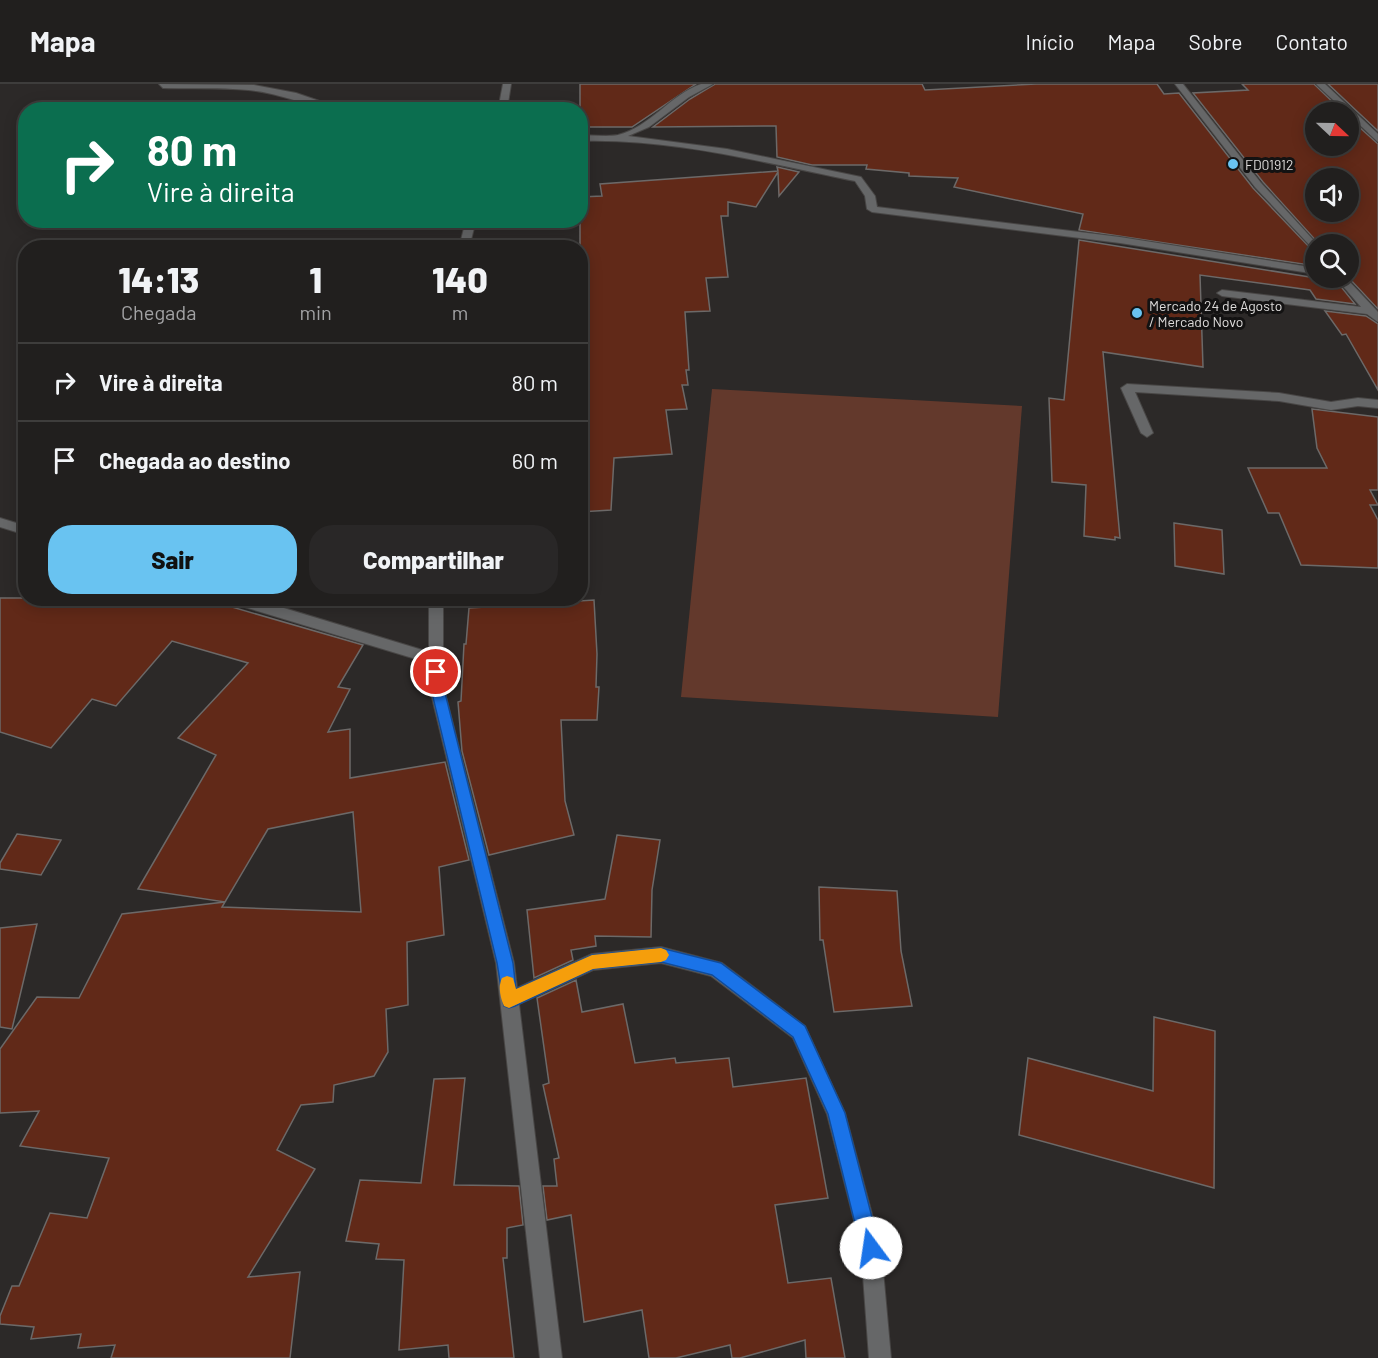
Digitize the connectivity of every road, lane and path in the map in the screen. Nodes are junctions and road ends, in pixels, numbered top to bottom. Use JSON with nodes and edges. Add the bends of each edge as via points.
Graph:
{"nodes":[{"id":1,"x":507,"y":84,"type":"edge"},
{"id":2,"x":708,"y":84,"type":"edge"},
{"id":3,"x":1179,"y":84,"type":"edge"},
{"id":4,"x":1320,"y":84,"type":"edge"},
{"id":5,"x":163,"y":85,"type":"edge"},
{"id":6,"x":316,"y":102,"type":"edge"},
{"id":7,"x":504,"y":102,"type":"edge"},
{"id":8,"x":613,"y":137,"type":"junction"},
{"id":9,"x":588,"y":138,"type":"edge"},
{"id":10,"x":1378,"y":139,"type":"edge"},
{"id":11,"x":1305,"y":237,"type":"edge"},
{"id":12,"x":1305,"y":269,"type":"edge"},
{"id":13,"x":1350,"y":288,"type":"edge"},
{"id":14,"x":1222,"y":293,"type":"dead end"},
{"id":15,"x":1375,"y":315,"type":"edge"},
{"id":16,"x":1378,"y":404,"type":"edge"},
{"id":17,"x":1147,"y":433,"type":"dead end"},
{"id":18,"x":0,"y":522,"type":"edge"},
{"id":19,"x":18,"y":528,"type":"edge"},
{"id":20,"x":259,"y":606,"type":"edge"},
{"id":21,"x":436,"y":606,"type":"edge"},
{"id":22,"x":436,"y":660,"type":"junction"},
{"id":23,"x":509,"y":1000,"type":"junction"},
{"id":24,"x":551,"y":1358,"type":"edge"},
{"id":25,"x":880,"y":1358,"type":"edge"}],
"edges":[{"from":1,"to":7,"type":"street"},
{"from":2,"to":8,"type":"street","via":[[672,103],[644,129]]},
{"from":3,"to":11,"type":"street","via":[[1258,185]]},
{"from":4,"to":10,"type":"street"},
{"from":5,"to":6,"type":"street","via":[[254,88]]},
{"from":8,"to":9,"type":"street"},
{"from":8,"to":12,"type":"street","via":[[727,152],[858,179],[870,196],[872,209],[1120,240]]},
{"from":13,"to":15,"type":"street"},
{"from":14,"to":15,"type":"street"},
{"from":16,"to":17,"type":"street","via":[[1331,406],[1279,397],[1127,388]]},
{"from":18,"to":19,"type":"street"},
{"from":20,"to":22,"type":"street"},
{"from":21,"to":22,"type":"street"},
{"from":22,"to":23,"type":"street","via":[[436,685],[505,963]]},
{"from":23,"to":24,"type":"street"},
{"from":23,"to":25,"type":"street","via":[[592,962],[661,955],[716,969],[799,1032],[836,1113],[871,1248]]}]}
